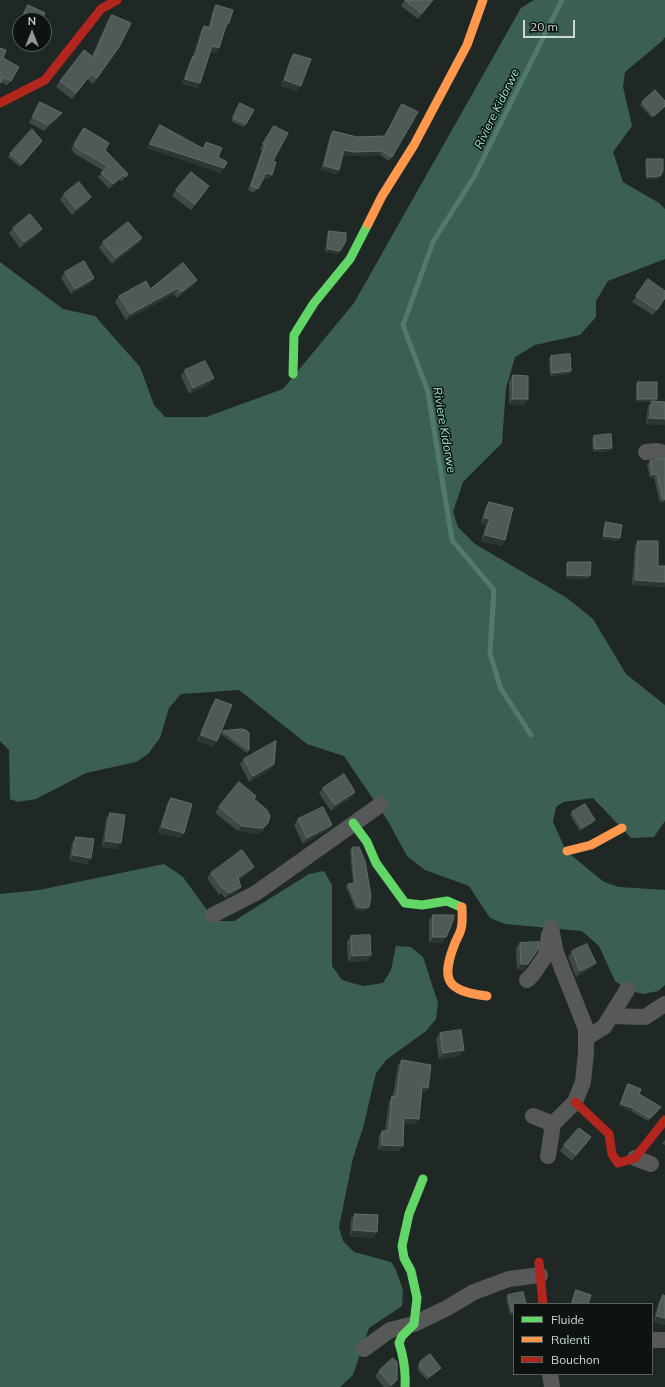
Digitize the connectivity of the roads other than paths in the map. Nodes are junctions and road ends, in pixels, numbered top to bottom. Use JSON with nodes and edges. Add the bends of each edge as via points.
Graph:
{"nodes":[{"id":1,"x":117,"y":0,"type":"edge"},
{"id":2,"x":483,"y":0,"type":"edge"},
{"id":3,"x":0,"y":103,"type":"edge"},
{"id":4,"x":293,"y":374,"type":"dead end"},
{"id":5,"x":646,"y":452,"type":"dead end"},
{"id":6,"x":665,"y":453,"type":"edge"},
{"id":7,"x":380,"y":805,"type":"dead end"},
{"id":8,"x":353,"y":823,"type":"junction"},
{"id":9,"x":622,"y":828,"type":"dead end"},
{"id":10,"x":567,"y":852,"type":"dead end"},
{"id":11,"x":213,"y":915,"type":"dead end"},
{"id":12,"x":527,"y":980,"type":"dead end"},
{"id":13,"x":627,"y":990,"type":"dead end"},
{"id":14,"x":487,"y":996,"type":"dead end"},
{"id":15,"x":665,"y":1004,"type":"edge"},
{"id":16,"x":611,"y":1016,"type":"junction"},
{"id":17,"x":586,"y":1038,"type":"junction"},
{"id":18,"x":575,"y":1102,"type":"junction"},
{"id":19,"x":534,"y":1116,"type":"dead end"},
{"id":20,"x":665,"y":1120,"type":"edge"},
{"id":21,"x":553,"y":1124,"type":"junction"},
{"id":22,"x":548,"y":1156,"type":"dead end"},
{"id":23,"x":635,"y":1158,"type":"junction"},
{"id":24,"x":651,"y":1164,"type":"dead end"},
{"id":25,"x":423,"y":1179,"type":"dead end"},
{"id":26,"x":540,"y":1268,"type":"joint"},
{"id":27,"x":544,"y":1303,"type":"edge"},
{"id":28,"x":414,"y":1324,"type":"junction"},
{"id":29,"x":653,"y":1340,"type":"edge"},
{"id":30,"x":665,"y":1340,"type":"edge"},
{"id":31,"x":364,"y":1349,"type":"dead end"},
{"id":32,"x":550,"y":1375,"type":"edge"},
{"id":33,"x":404,"y":1387,"type":"edge"},
{"id":34,"x":552,"y":1387,"type":"edge"}],
"edges":[{"from":1,"to":3,"type":"street","via":[[101,9],[45,80]]},
{"from":2,"to":4,"type":"street","via":[[467,45],[414,145],[382,196],[350,259],[314,303],[294,335]]},
{"from":5,"to":6,"type":"street"},
{"from":7,"to":8,"type":"street"},
{"from":8,"to":11,"type":"street","via":[[256,893]]},
{"from":8,"to":14,"type":"street","via":[[367,842],[376,863],[405,903],[422,905],[447,901],[462,908],[462,927],[448,963],[448,978],[455,989]]},
{"from":9,"to":10,"type":"street","via":[[591,844]]},
{"from":12,"to":17,"type":"street","via":[[546,955],[551,928],[556,953],[586,1029]]},
{"from":13,"to":16,"type":"street"},
{"from":15,"to":16,"type":"street","via":[[645,1017]]},
{"from":16,"to":17,"type":"street","via":[[604,1027]]},
{"from":17,"to":18,"type":"street","via":[[583,1082]]},
{"from":18,"to":21,"type":"street"},
{"from":18,"to":23,"type":"street","via":[[609,1134],[612,1154],[618,1163]]},
{"from":19,"to":21,"type":"street"},
{"from":20,"to":23,"type":"street"},
{"from":21,"to":22,"type":"street"},
{"from":23,"to":24,"type":"street"},
{"from":25,"to":28,"type":"street","via":[[409,1214],[402,1246],[417,1298]]},
{"from":26,"to":27,"type":"street"},
{"from":26,"to":28,"type":"street","via":[[474,1292]]},
{"from":28,"to":31,"type":"street","via":[[390,1330]]},
{"from":28,"to":33,"type":"street","via":[[399,1343],[406,1371]]},
{"from":29,"to":30,"type":"street"},
{"from":32,"to":34,"type":"street"}]}
